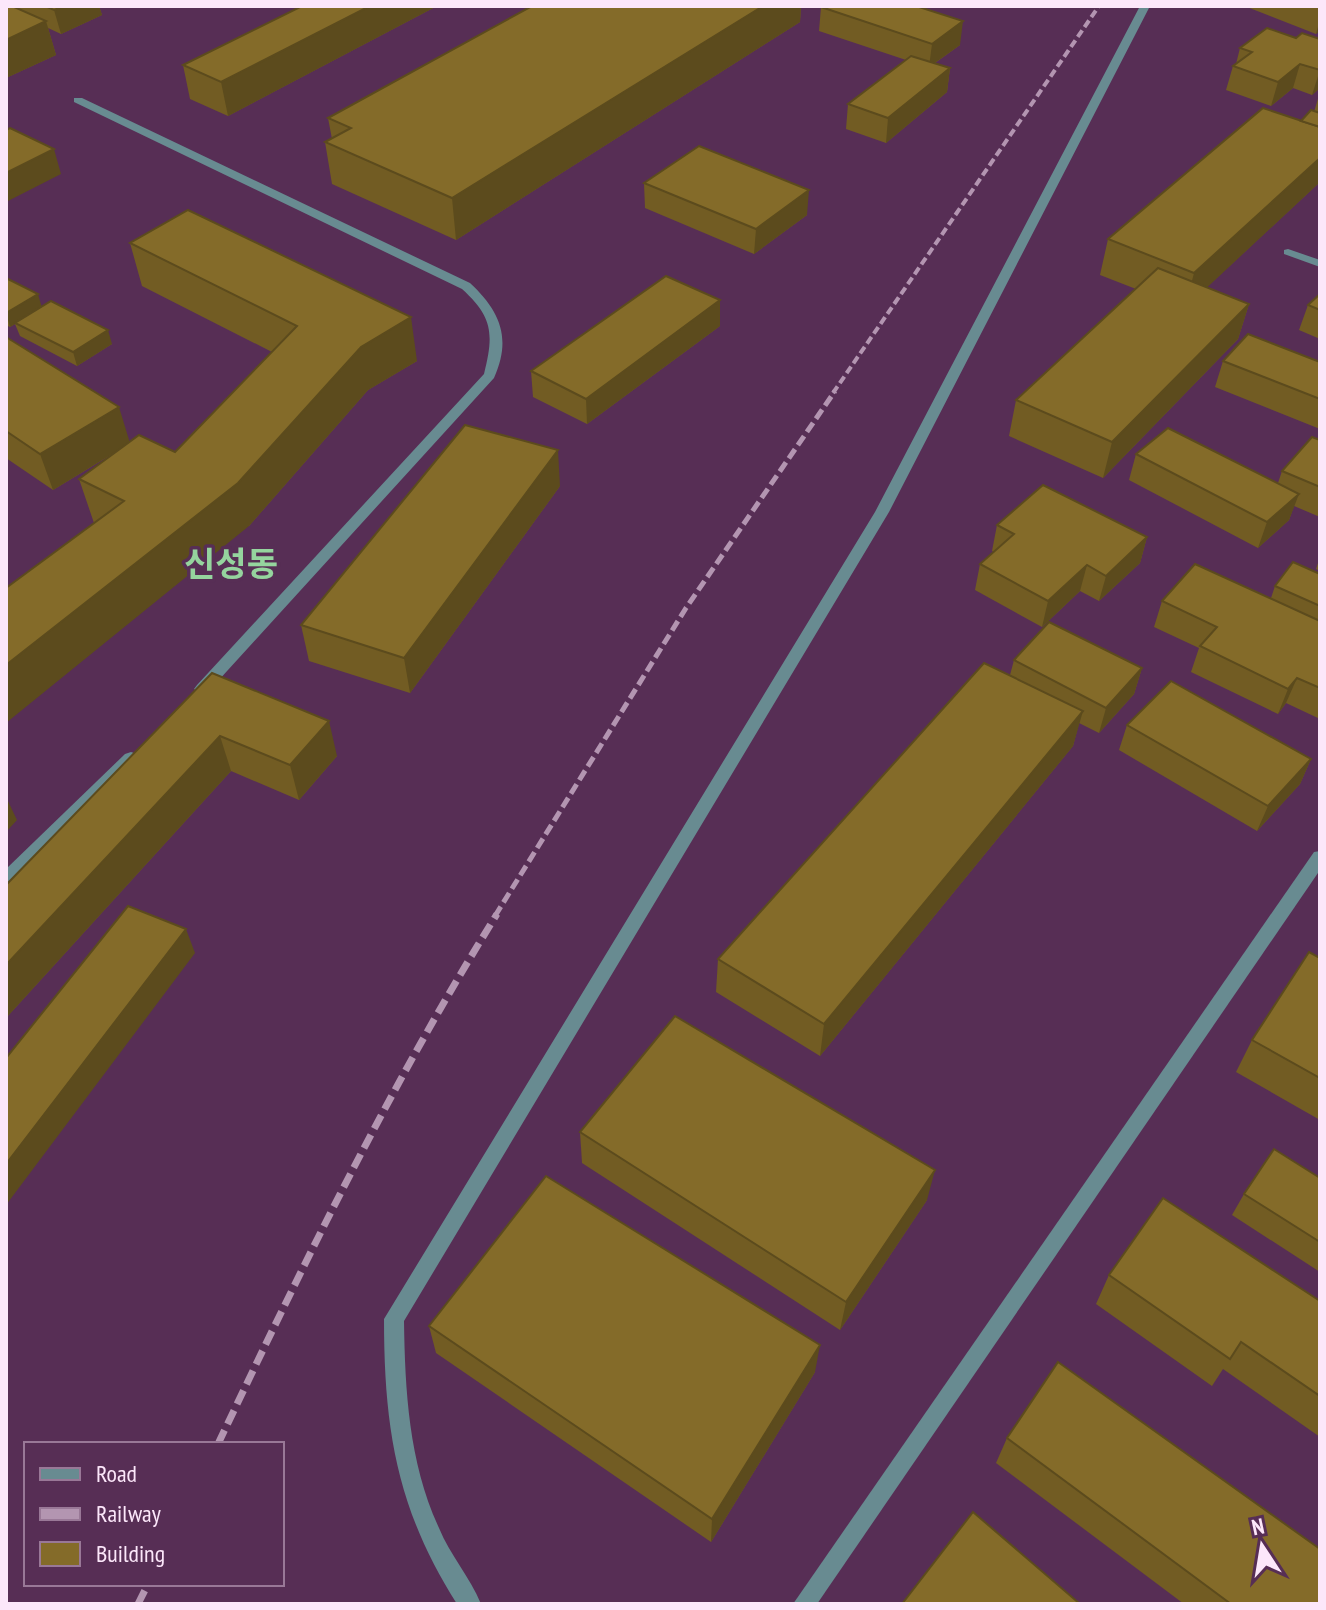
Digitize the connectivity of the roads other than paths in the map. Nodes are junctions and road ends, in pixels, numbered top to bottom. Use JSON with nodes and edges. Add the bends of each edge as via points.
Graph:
{"nodes":[{"id":1,"x":1145,"y":6,"type":"edge"},
{"id":2,"x":78,"y":100,"type":"dead end"},
{"id":3,"x":1288,"y":252,"type":"dead end"},
{"id":4,"x":1320,"y":264,"type":"edge"},
{"id":5,"x":195,"y":695,"type":"edge"},
{"id":6,"x":140,"y":749,"type":"edge"},
{"id":7,"x":1320,"y":857,"type":"edge"},
{"id":8,"x":6,"y":879,"type":"edge"},
{"id":9,"x":470,"y":1604,"type":"edge"},
{"id":10,"x":804,"y":1604,"type":"edge"}],
"edges":[{"from":1,"to":9,"type":"street","via":[[882,512],[394,1319],[393,1391],[423,1524]]},
{"from":2,"to":5,"type":"street","via":[[466,286],[497,324],[490,375]]},
{"from":3,"to":4,"type":"street"},
{"from":6,"to":8,"type":"street"},
{"from":7,"to":10,"type":"street"}]}
